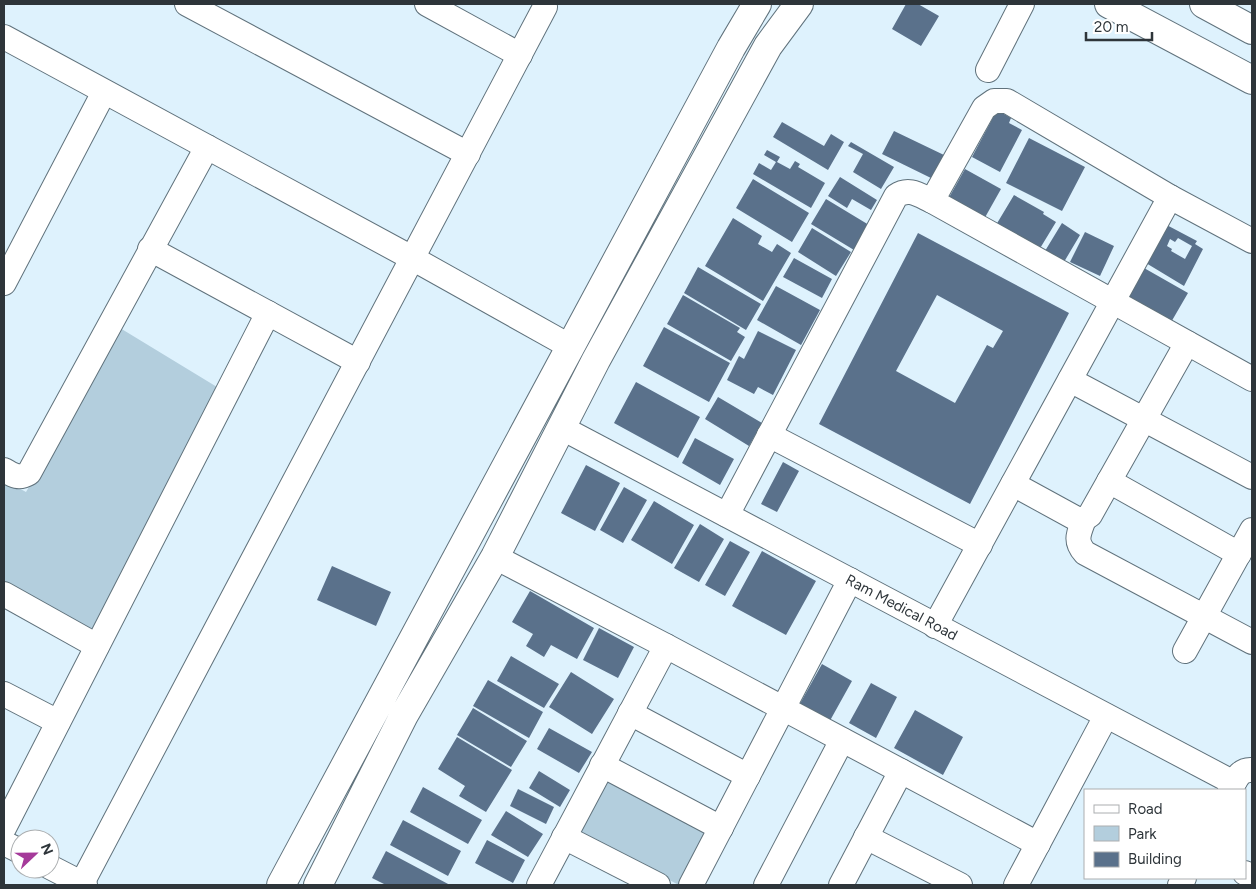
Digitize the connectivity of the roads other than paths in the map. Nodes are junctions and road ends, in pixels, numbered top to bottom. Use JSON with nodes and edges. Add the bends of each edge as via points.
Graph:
{"nodes":[{"id":1,"x":187,"y":4,"type":"edge"},
{"id":2,"x":427,"y":4,"type":"edge"},
{"id":3,"x":757,"y":4,"type":"edge"},
{"id":4,"x":799,"y":4,"type":"edge"},
{"id":5,"x":1022,"y":4,"type":"edge"},
{"id":6,"x":1109,"y":4,"type":"edge"},
{"id":7,"x":1204,"y":4,"type":"edge"},
{"id":8,"x":545,"y":7,"type":"dead end"},
{"id":9,"x":1252,"y":30,"type":"edge"},
{"id":10,"x":6,"y":42,"type":"edge"},
{"id":11,"x":520,"y":55,"type":"junction"},
{"id":12,"x":988,"y":70,"type":"dead end"},
{"id":13,"x":1252,"y":80,"type":"edge"},
{"id":14,"x":104,"y":92,"type":"junction"},
{"id":15,"x":207,"y":147,"type":"junction"},
{"id":16,"x":468,"y":154,"type":"junction"},
{"id":17,"x":1170,"y":197,"type":"junction"},
{"id":18,"x":932,"y":201,"type":"junction"},
{"id":19,"x":1252,"y":241,"type":"edge"},
{"id":20,"x":150,"y":249,"type":"junction"},
{"id":21,"x":412,"y":258,"type":"junction"},
{"id":22,"x":4,"y":284,"type":"edge"},
{"id":23,"x":1113,"y":302,"type":"junction"},
{"id":24,"x":268,"y":313,"type":"junction"},
{"id":25,"x":1187,"y":343,"type":"junction"},
{"id":26,"x":571,"y":347,"type":"junction"},
{"id":27,"x":358,"y":362,"type":"junction"},
{"id":28,"x":1252,"y":379,"type":"edge"},
{"id":29,"x":1070,"y":380,"type":"junction"},
{"id":30,"x":1144,"y":419,"type":"junction"},
{"id":31,"x":562,"y":428,"type":"junction"},
{"id":32,"x":769,"y":435,"type":"junction"},
{"id":33,"x":4,"y":470,"type":"edge"},
{"id":34,"x":1252,"y":477,"type":"edge"},
{"id":35,"x":1109,"y":481,"type":"junction"},
{"id":36,"x":1013,"y":484,"type":"junction"},
{"id":37,"x":727,"y":516,"type":"junction"},
{"id":38,"x":1084,"y":519,"type":"junction"},
{"id":39,"x":1252,"y":530,"type":"edge"},
{"id":40,"x":980,"y":545,"type":"junction"},
{"id":41,"x":1239,"y":554,"type":"junction"},
{"id":42,"x":495,"y":558,"type":"junction"},
{"id":43,"x":850,"y":580,"type":"junction"},
{"id":44,"x":4,"y":594,"type":"edge"},
{"id":45,"x":1204,"y":616,"type":"junction"},
{"id":46,"x":935,"y":626,"type":"junction"},
{"id":47,"x":1252,"y":642,"type":"edge"},
{"id":48,"x":97,"y":646,"type":"junction"},
{"id":49,"x":666,"y":646,"type":"junction"},
{"id":50,"x":1185,"y":651,"type":"dead end"},
{"id":51,"x":4,"y":694,"type":"edge"},
{"id":52,"x":783,"y":708,"type":"junction"},
{"id":53,"x":630,"y":713,"type":"junction"},
{"id":54,"x":1106,"y":716,"type":"junction"},
{"id":55,"x":58,"y":722,"type":"junction"},
{"id":56,"x":842,"y":740,"type":"junction"},
{"id":57,"x":602,"y":765,"type":"junction"},
{"id":58,"x":901,"y":771,"type":"junction"},
{"id":59,"x":748,"y":776,"type":"junction"},
{"id":60,"x":1239,"y":781,"type":"edge"},
{"id":61,"x":4,"y":828,"type":"edge"},
{"id":62,"x":721,"y":828,"type":"junction"},
{"id":63,"x":564,"y":837,"type":"junction"},
{"id":64,"x":866,"y":837,"type":"junction"},
{"id":65,"x":1038,"y":844,"type":"junction"},
{"id":66,"x":60,"y":872,"type":"edge"},
{"id":67,"x":83,"y":885,"type":"edge"},
{"id":68,"x":281,"y":885,"type":"edge"},
{"id":69,"x":318,"y":885,"type":"edge"},
{"id":70,"x":539,"y":885,"type":"edge"},
{"id":71,"x":658,"y":885,"type":"edge"},
{"id":72,"x":691,"y":885,"type":"edge"},
{"id":73,"x":766,"y":885,"type":"edge"},
{"id":74,"x":841,"y":885,"type":"edge"},
{"id":75,"x":960,"y":885,"type":"edge"},
{"id":76,"x":1016,"y":885,"type":"edge"}],
"edges":[{"from":1,"to":16,"type":"street"},
{"from":2,"to":11,"type":"street"},
{"from":3,"to":26,"type":"street"},
{"from":4,"to":31,"type":"street","via":[[768,46]]},
{"from":5,"to":12,"type":"street"},
{"from":6,"to":13,"type":"street"},
{"from":7,"to":9,"type":"street"},
{"from":8,"to":11,"type":"street"},
{"from":10,"to":14,"type":"street"},
{"from":11,"to":16,"type":"street"},
{"from":14,"to":15,"type":"street"},
{"from":14,"to":22,"type":"street"},
{"from":15,"to":20,"type":"street"},
{"from":15,"to":21,"type":"street"},
{"from":16,"to":21,"type":"street"},
{"from":17,"to":18,"type":"street","via":[[1007,101],[994,101],[984,108]]},
{"from":17,"to":19,"type":"street"},
{"from":17,"to":23,"type":"street"},
{"from":18,"to":23,"type":"street"},
{"from":18,"to":32,"type":"street","via":[[912,192],[903,191],[896,196]]},
{"from":20,"to":24,"type":"street"},
{"from":20,"to":33,"type":"street","via":[[29,472],[15,477]]},
{"from":21,"to":26,"type":"street"},
{"from":21,"to":27,"type":"street"},
{"from":23,"to":25,"type":"street"},
{"from":23,"to":29,"type":"street"},
{"from":24,"to":27,"type":"street"},
{"from":24,"to":48,"type":"street"},
{"from":25,"to":28,"type":"street"},
{"from":25,"to":30,"type":"street"},
{"from":26,"to":68,"type":"street"},
{"from":27,"to":67,"type":"street"},
{"from":29,"to":30,"type":"street"},
{"from":29,"to":36,"type":"street"},
{"from":30,"to":34,"type":"street"},
{"from":30,"to":35,"type":"street"},
{"from":31,"to":37,"type":"street","name":"Ram Medical Road"},
{"from":31,"to":42,"type":"street"},
{"from":32,"to":37,"type":"street"},
{"from":32,"to":40,"type":"street"},
{"from":35,"to":38,"type":"street","via":[[1090,515]]},
{"from":35,"to":41,"type":"street"},
{"from":36,"to":38,"type":"street","via":[[1076,519]]},
{"from":36,"to":40,"type":"street"},
{"from":37,"to":43,"type":"street","name":"Ram Medical Road"},
{"from":38,"to":45,"type":"street","via":[[1077,537],[1078,546],[1085,554]]},
{"from":39,"to":41,"type":"street"},
{"from":40,"to":46,"type":"street"},
{"from":41,"to":45,"type":"street"},
{"from":42,"to":49,"type":"street"},
{"from":42,"to":69,"type":"street","via":[[404,715]]},
{"from":43,"to":46,"type":"street","name":"Ram Medical Road"},
{"from":43,"to":52,"type":"street"},
{"from":44,"to":48,"type":"street"},
{"from":45,"to":47,"type":"street"},
{"from":45,"to":50,"type":"street"},
{"from":46,"to":54,"type":"street","name":"Ram Medical Road"},
{"from":48,"to":55,"type":"street"},
{"from":49,"to":52,"type":"street"},
{"from":49,"to":53,"type":"street"},
{"from":51,"to":55,"type":"street"},
{"from":52,"to":56,"type":"street"},
{"from":52,"to":59,"type":"street"},
{"from":53,"to":57,"type":"street"},
{"from":53,"to":59,"type":"street"},
{"from":54,"to":60,"type":"street","name":"Ram Medical Road"},
{"from":54,"to":65,"type":"street"},
{"from":55,"to":61,"type":"street"},
{"from":56,"to":58,"type":"street"},
{"from":56,"to":73,"type":"street"},
{"from":57,"to":62,"type":"street"},
{"from":57,"to":63,"type":"street"},
{"from":58,"to":64,"type":"street"},
{"from":58,"to":65,"type":"street"},
{"from":59,"to":62,"type":"street"},
{"from":62,"to":72,"type":"street"},
{"from":63,"to":70,"type":"street"},
{"from":63,"to":71,"type":"street"},
{"from":64,"to":74,"type":"street"},
{"from":64,"to":75,"type":"street"},
{"from":65,"to":76,"type":"street"},
{"from":66,"to":67,"type":"street"}]}
